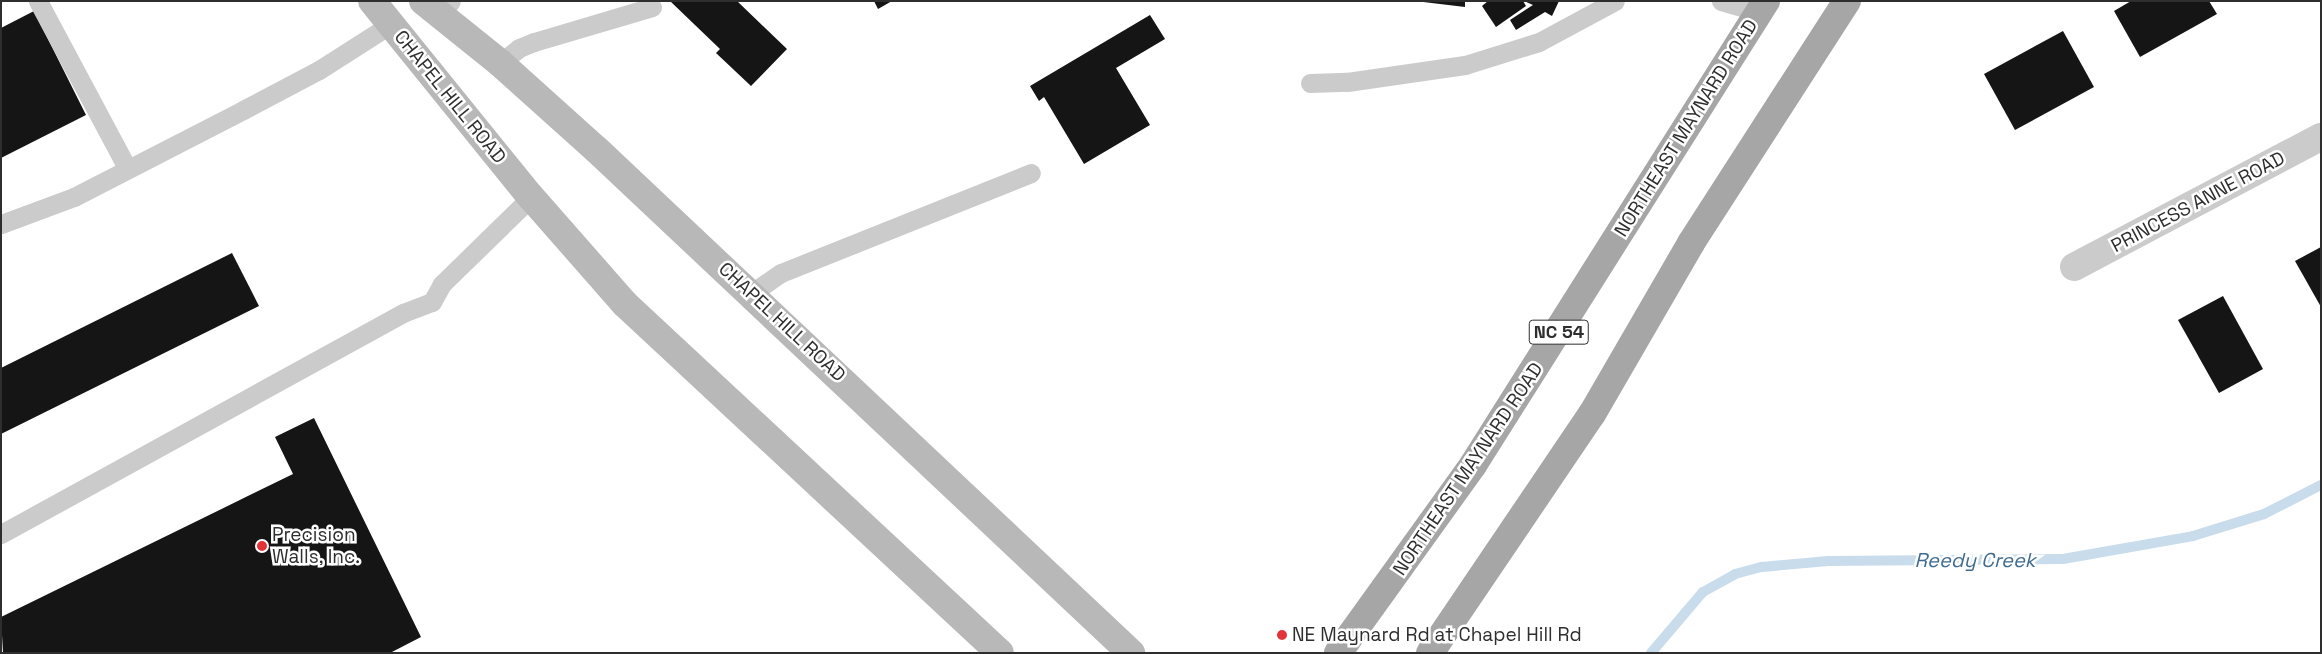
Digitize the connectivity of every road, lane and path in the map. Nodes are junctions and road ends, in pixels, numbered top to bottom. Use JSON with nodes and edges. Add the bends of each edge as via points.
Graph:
{"nodes":[{"id":1,"x":38,"y":1,"type":"edge"},
{"id":2,"x":372,"y":1,"type":"edge"},
{"id":3,"x":1615,"y":1,"type":"edge"},
{"id":4,"x":1721,"y":1,"type":"edge"},
{"id":5,"x":1847,"y":1,"type":"edge"},
{"id":6,"x":438,"y":6,"type":"edge"},
{"id":7,"x":652,"y":7,"type":"dead end"},
{"id":8,"x":1763,"y":7,"type":"edge"},
{"id":9,"x":390,"y":24,"type":"junction"},
{"id":10,"x":500,"y":63,"type":"junction"},
{"id":11,"x":1310,"y":83,"type":"dead end"},
{"id":12,"x":2321,"y":138,"type":"edge"},
{"id":13,"x":127,"y":168,"type":"junction"},
{"id":14,"x":1031,"y":173,"type":"dead end"},
{"id":15,"x":531,"y":197,"type":"junction"},
{"id":16,"x":1,"y":224,"type":"edge"},
{"id":17,"x":2074,"y":267,"type":"dead end"},
{"id":18,"x":752,"y":293,"type":"junction"},
{"id":19,"x":1,"y":534,"type":"edge"},
{"id":20,"x":1000,"y":653,"type":"edge"},
{"id":21,"x":1132,"y":653,"type":"edge"},
{"id":22,"x":1338,"y":653,"type":"edge"},
{"id":23,"x":1430,"y":653,"type":"edge"}],
"edges":[{"from":1,"to":13,"type":"lane"},
{"from":2,"to":9,"type":"main road","name":"CHAPEL HILL ROAD"},
{"from":3,"to":11,"type":"lane","via":[[1538,42],[1465,65],[1347,82]]},
{"from":4,"to":8,"type":"lane"},
{"from":5,"to":23,"type":"main road","via":[[1691,243],[1592,414]]},
{"from":6,"to":10,"type":"main road","name":"CHAPEL HILL ROAD"},
{"from":7,"to":10,"type":"lane","via":[[534,42],[519,48]]},
{"from":8,"to":22,"type":"main road","name":"NORTHEAST MAYNARD ROAD","number":"NC 54","via":[[1473,465]]},
{"from":9,"to":13,"type":"lane","via":[[319,70]]},
{"from":9,"to":15,"type":"main road","name":"CHAPEL HILL ROAD"},
{"from":10,"to":18,"type":"main road","name":"CHAPEL HILL ROAD"},
{"from":12,"to":17,"type":"street","name":"PRINCESS ANNE ROAD"},
{"from":13,"to":16,"type":"lane","via":[[74,197]]},
{"from":14,"to":18,"type":"lane","via":[[781,273]]},
{"from":15,"to":19,"type":"lane","via":[[442,284],[432,302],[403,313]]},
{"from":15,"to":20,"type":"main road","name":"CHAPEL HILL ROAD","via":[[625,304]]},
{"from":18,"to":21,"type":"main road","name":"CHAPEL HILL ROAD"}]}
